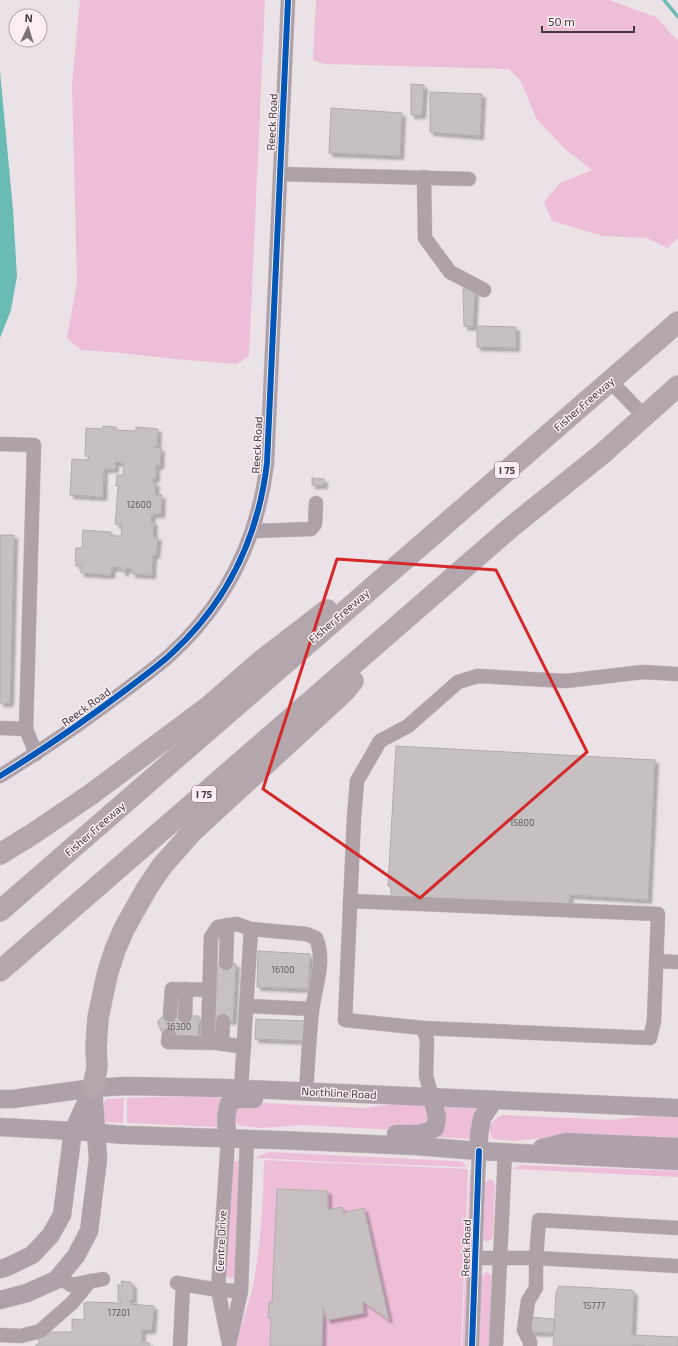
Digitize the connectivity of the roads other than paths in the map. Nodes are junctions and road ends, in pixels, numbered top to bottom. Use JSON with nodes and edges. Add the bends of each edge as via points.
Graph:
{"nodes":[{"id":1,"x":288,"y":0,"type":"edge"},
{"id":2,"x":280,"y":174,"type":"junction"},
{"id":3,"x":424,"y":177,"type":"junction"},
{"id":4,"x":469,"y":178,"type":"dead end"},
{"id":5,"x":484,"y":290,"type":"dead end"},
{"id":6,"x":678,"y":322,"type":"edge"},
{"id":7,"x":610,"y":381,"type":"junction"},
{"id":8,"x":678,"y":386,"type":"edge"},
{"id":9,"x":644,"y":416,"type":"junction"},
{"id":10,"x":0,"y":444,"type":"edge"},
{"id":11,"x":316,"y":503,"type":"dead end"},
{"id":12,"x":253,"y":531,"type":"junction"},
{"id":13,"x":381,"y":580,"type":"junction"},
{"id":14,"x":408,"y":617,"type":"junction"},
{"id":15,"x":678,"y":674,"type":"edge"},
{"id":16,"x":0,"y":728,"type":"edge"},
{"id":17,"x":26,"y":729,"type":"junction"},
{"id":18,"x":36,"y":754,"type":"junction"},
{"id":19,"x":0,"y":776,"type":"edge"},
{"id":20,"x":0,"y":854,"type":"edge"},
{"id":21,"x":350,"y":901,"type":"junction"},
{"id":22,"x":0,"y":911,"type":"edge"},
{"id":23,"x":223,"y":926,"type":"junction"},
{"id":24,"x":251,"y":929,"type":"junction"},
{"id":25,"x":656,"y":961,"type":"junction"},
{"id":26,"x":678,"y":962,"type":"edge"},
{"id":27,"x":226,"y":963,"type":"tunnel mouth"},
{"id":28,"x":0,"y":971,"type":"edge"},
{"id":29,"x":209,"y":990,"type":"junction"},
{"id":30,"x":247,"y":1006,"type":"junction"},
{"id":31,"x":312,"y":1010,"type":"junction"},
{"id":32,"x":177,"y":1015,"type":"tunnel mouth"},
{"id":33,"x":223,"y":1021,"type":"tunnel mouth"},
{"id":34,"x":423,"y":1028,"type":"junction"},
{"id":35,"x":178,"y":1038,"type":"dead end"},
{"id":36,"x":220,"y":1043,"type":"junction"},
{"id":37,"x":244,"y":1047,"type":"junction"},
{"id":38,"x":93,"y":1088,"type":"junction"},
{"id":39,"x":241,"y":1089,"type":"junction"},
{"id":40,"x":306,"y":1091,"type":"junction"},
{"id":41,"x":383,"y":1095,"type":"junction"},
{"id":42,"x":432,"y":1097,"type":"junction"},
{"id":43,"x":0,"y":1099,"type":"edge"},
{"id":44,"x":494,"y":1100,"type":"junction"},
{"id":45,"x":678,"y":1108,"type":"edge"},
{"id":46,"x":0,"y":1127,"type":"edge"},
{"id":47,"x":73,"y":1131,"type":"junction"},
{"id":48,"x":96,"y":1133,"type":"junction"},
{"id":49,"x":228,"y":1139,"type":"junction"},
{"id":50,"x":255,"y":1139,"type":"junction"},
{"id":51,"x":678,"y":1148,"type":"edge"},
{"id":52,"x":479,"y":1151,"type":"junction"},
{"id":53,"x":514,"y":1152,"type":"junction"},
{"id":54,"x":678,"y":1161,"type":"edge"},
{"id":55,"x":678,"y":1228,"type":"edge"},
{"id":56,"x":500,"y":1257,"type":"junction"},
{"id":57,"x":476,"y":1258,"type":"junction"},
{"id":58,"x":536,"y":1258,"type":"junction"},
{"id":59,"x":678,"y":1266,"type":"edge"},
{"id":60,"x":0,"y":1269,"type":"edge"},
{"id":61,"x":58,"y":1276,"type":"junction"},
{"id":62,"x":218,"y":1290,"type":"junction"},
{"id":63,"x":241,"y":1291,"type":"junction"},
{"id":64,"x":0,"y":1300,"type":"edge"},
{"id":65,"x":0,"y":1335,"type":"edge"},
{"id":66,"x":229,"y":1345,"type":"edge"},
{"id":67,"x":180,"y":1346,"type":"edge"},
{"id":68,"x":472,"y":1346,"type":"edge"},
{"id":69,"x":496,"y":1346,"type":"edge"},
{"id":70,"x":530,"y":1346,"type":"edge"}],
"edges":[{"from":1,"to":2,"type":"street","name":"Reeck Road"},
{"from":2,"to":3,"type":"street"},
{"from":2,"to":12,"type":"street","name":"Reeck Road","via":[[267,463]]},
{"from":3,"to":4,"type":"street"},
{"from":3,"to":5,"type":"street","via":[[425,238],[450,272]]},
{"from":6,"to":7,"type":"highway","name":"Fisher Freeway","number":"I 75"},
{"from":7,"to":9,"type":"street"},
{"from":7,"to":13,"type":"highway","name":"Fisher Freeway","number":"I 75"},
{"from":8,"to":9,"type":"highway","number":"I 75"},
{"from":9,"to":14,"type":"highway","number":"I 75"},
{"from":10,"to":17,"type":"street","via":[[34,445]]},
{"from":11,"to":12,"type":"street","via":[[315,524],[311,529]]},
{"from":12,"to":18,"type":"street","name":"Reeck Road","via":[[224,592],[192,633],[169,656],[99,711]]},
{"from":13,"to":20,"type":"highway","via":[[326,610],[208,706],[90,795]]},
{"from":13,"to":22,"type":"highway","name":"Fisher Freeway","number":"I 75"},
{"from":14,"to":28,"type":"highway","number":"I 75"},
{"from":14,"to":38,"type":"highway","via":[[344,692],[192,832],[146,888],[124,929],[107,975],[98,1018],[97,1067]]},
{"from":15,"to":21,"type":"street","via":[[643,672],[566,681],[478,676],[458,682],[408,726],[380,740],[357,781]]},
{"from":16,"to":17,"type":"street"},
{"from":17,"to":18,"type":"street"},
{"from":18,"to":19,"type":"street","name":"Reeck Road"},
{"from":21,"to":25,"type":"street","via":[[658,914]]},
{"from":21,"to":34,"type":"street","via":[[345,1020]]},
{"from":23,"to":24,"type":"street","via":[[237,924]]},
{"from":23,"to":27,"type":"street"},
{"from":23,"to":29,"type":"street","via":[[211,937]]},
{"from":24,"to":30,"type":"street"},
{"from":24,"to":31,"type":"street","via":[[306,934],[316,938],[320,947],[320,969]]},
{"from":25,"to":26,"type":"street"},
{"from":25,"to":34,"type":"street","via":[[654,1021],[650,1038]]},
{"from":29,"to":32,"type":"street","via":[[179,989]]},
{"from":29,"to":36,"type":"street","via":[[208,1036]]},
{"from":30,"to":31,"type":"street"},
{"from":30,"to":37,"type":"street"},
{"from":31,"to":40,"type":"street"},
{"from":33,"to":36,"type":"street"},
{"from":34,"to":42,"type":"street","via":[[427,1040],[426,1076]]},
{"from":35,"to":36,"type":"street"},
{"from":36,"to":37,"type":"street"},
{"from":37,"to":39,"type":"street"},
{"from":38,"to":39,"type":"main road","name":"Northline Road","via":[[125,1086]]},
{"from":38,"to":43,"type":"main road","name":"Northline Road"},
{"from":38,"to":47,"type":"main road"},
{"from":38,"to":48,"type":"main road"},
{"from":39,"to":40,"type":"main road","name":"Northline Road"},
{"from":40,"to":41,"type":"main road","name":"Northline Road"},
{"from":41,"to":42,"type":"main road","name":"Northline Road"},
{"from":41,"to":49,"type":"main road","via":[[360,1103],[240,1099],[230,1101],[226,1123]]},
{"from":42,"to":44,"type":"main road","name":"Northline Road"},
{"from":42,"to":50,"type":"main road","via":[[437,1117],[435,1128],[429,1132],[415,1134],[308,1129]]},
{"from":44,"to":45,"type":"main road","name":"Northline Road"},
{"from":44,"to":52,"type":"main road","via":[[482,1118]]},
{"from":46,"to":47,"type":"main road"},
{"from":47,"to":48,"type":"main road"},
{"from":47,"to":60,"type":"main road","via":[[62,1215],[50,1236],[32,1256]]},
{"from":48,"to":49,"type":"main road"},
{"from":48,"to":61,"type":"main road","via":[[98,1159],[89,1231],[76,1256]]},
{"from":49,"to":50,"type":"main road"},
{"from":49,"to":62,"type":"street","name":"Centre Drive"},
{"from":50,"to":52,"type":"main road"},
{"from":50,"to":63,"type":"street","name":"Centre Drive"},
{"from":51,"to":53,"type":"main road","via":[[566,1142]]},
{"from":52,"to":53,"type":"main road"},
{"from":52,"to":57,"type":"street","name":"Reeck Road"},
{"from":53,"to":54,"type":"main road"},
{"from":53,"to":56,"type":"street"},
{"from":55,"to":58,"type":"street","via":[[539,1220]]},
{"from":56,"to":57,"type":"street"},
{"from":56,"to":58,"type":"street"},
{"from":56,"to":69,"type":"street"},
{"from":57,"to":68,"type":"street","name":"Reeck Road"},
{"from":58,"to":59,"type":"street"},
{"from":58,"to":70,"type":"street","via":[[536,1288],[528,1301],[524,1330]]},
{"from":61,"to":64,"type":"main road","via":[[56,1280],[27,1293]]},
{"from":61,"to":65,"type":"street","via":[[71,1285],[97,1280],[40,1331],[21,1336]]},
{"from":62,"to":63,"type":"street"},
{"from":62,"to":66,"type":"street","name":"Centre Drive"},
{"from":62,"to":67,"type":"street","via":[[180,1284]]},
{"from":63,"to":66,"type":"street","name":"Centre Drive"}]}
